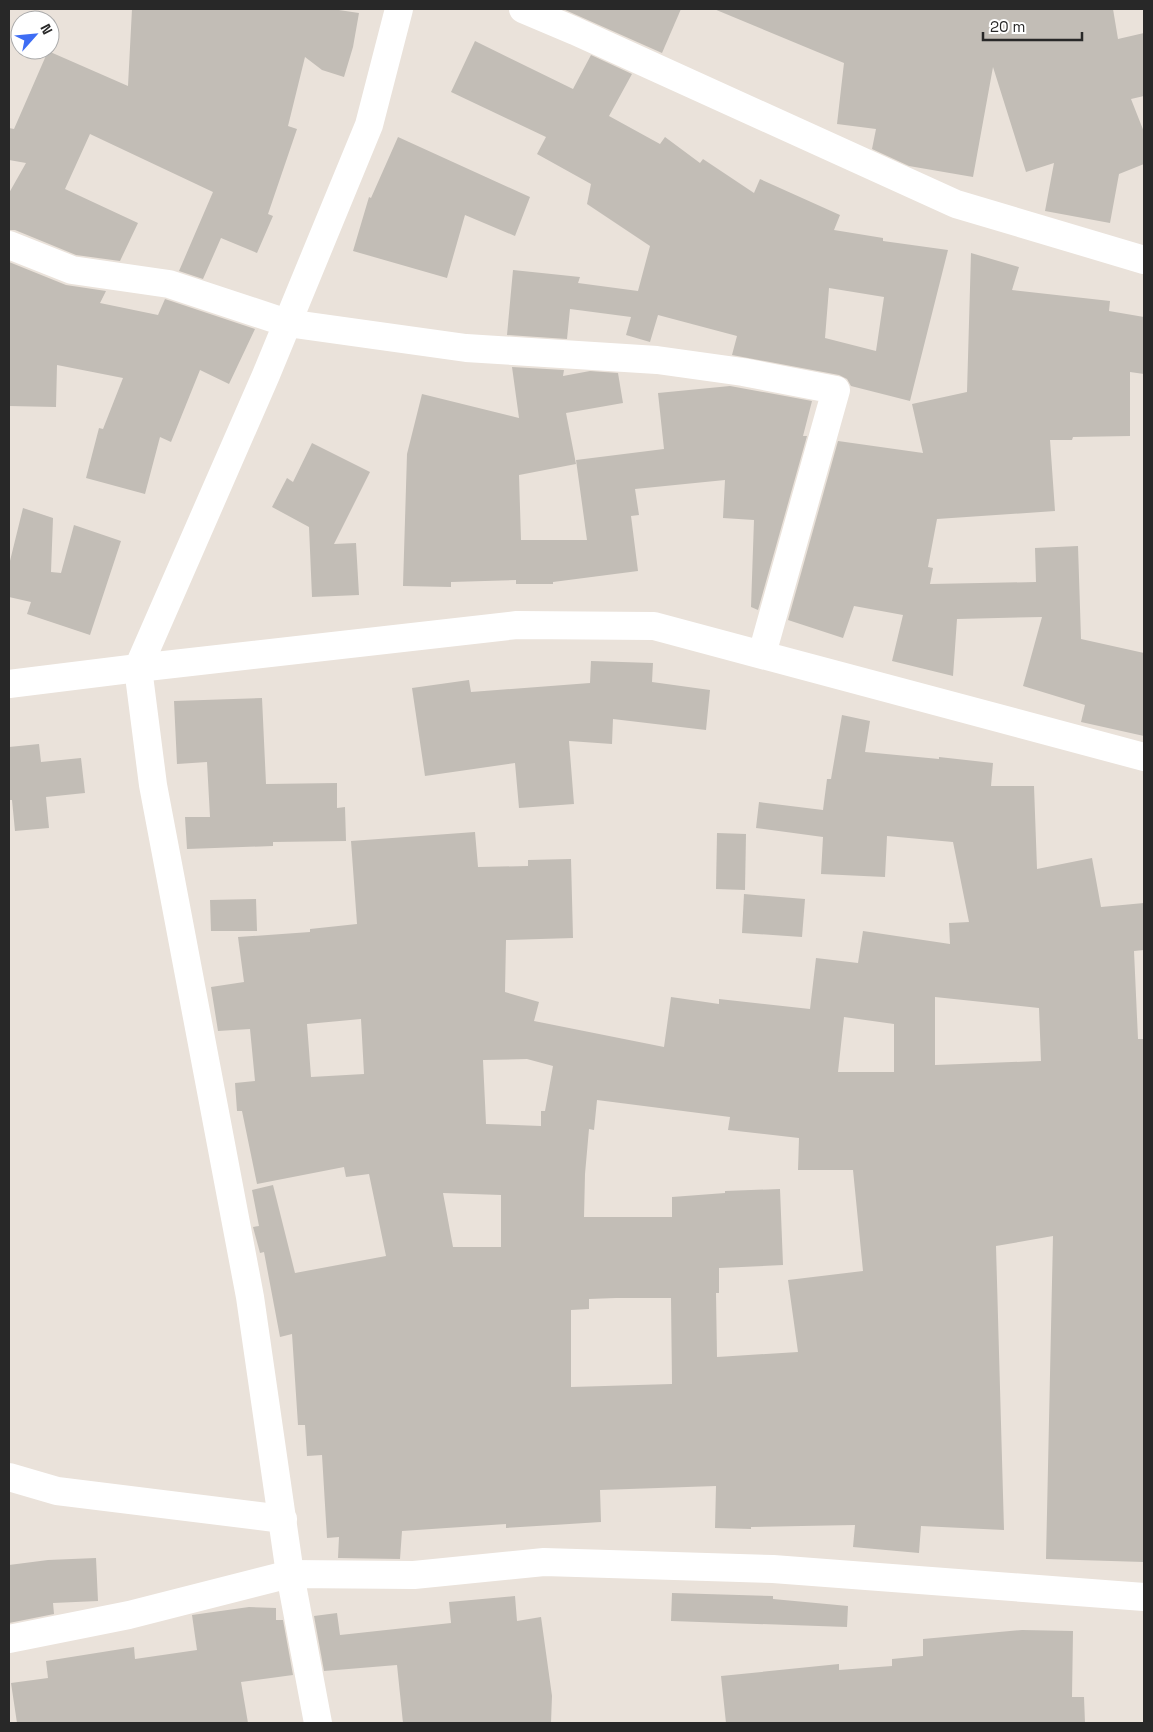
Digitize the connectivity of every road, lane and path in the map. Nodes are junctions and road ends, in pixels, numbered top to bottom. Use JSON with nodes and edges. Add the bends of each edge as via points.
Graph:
{"nodes":[{"id":1,"x":399,"y":9,"type":"edge"},
{"id":2,"x":523,"y":9,"type":"edge"},
{"id":3,"x":9,"y":245,"type":"edge"},
{"id":4,"x":1144,"y":260,"type":"edge"},
{"id":5,"x":287,"y":323,"type":"junction"},
{"id":6,"x":762,"y":654,"type":"junction"},
{"id":7,"x":138,"y":668,"type":"junction"},
{"id":8,"x":9,"y":684,"type":"edge"},
{"id":9,"x":1144,"y":757,"type":"edge"},
{"id":10,"x":9,"y":1477,"type":"edge"},
{"id":11,"x":283,"y":1519,"type":"junction"},
{"id":12,"x":290,"y":1574,"type":"junction"},
{"id":13,"x":1144,"y":1597,"type":"edge"},
{"id":14,"x":9,"y":1639,"type":"edge"},
{"id":15,"x":318,"y":1723,"type":"edge"}],
"edges":[{"from":1,"to":5,"type":"street","via":[[369,125]]},
{"from":2,"to":4,"type":"street","via":[[956,204]]},
{"from":3,"to":5,"type":"street","via":[[72,270],[169,284]]},
{"from":5,"to":6,"type":"street","via":[[466,348],[657,360],[836,390]]},
{"from":5,"to":7,"type":"street"},
{"from":6,"to":7,"type":"street","via":[[654,626],[517,625]]},
{"from":6,"to":9,"type":"street"},
{"from":7,"to":8,"type":"street"},
{"from":7,"to":11,"type":"street","via":[[153,785],[250,1297]]},
{"from":10,"to":11,"type":"street","via":[[58,1491]]},
{"from":11,"to":12,"type":"street"},
{"from":12,"to":13,"type":"street","via":[[414,1575],[544,1562],[773,1569]]},
{"from":12,"to":14,"type":"street","via":[[129,1615]]},
{"from":12,"to":15,"type":"street"}]}
